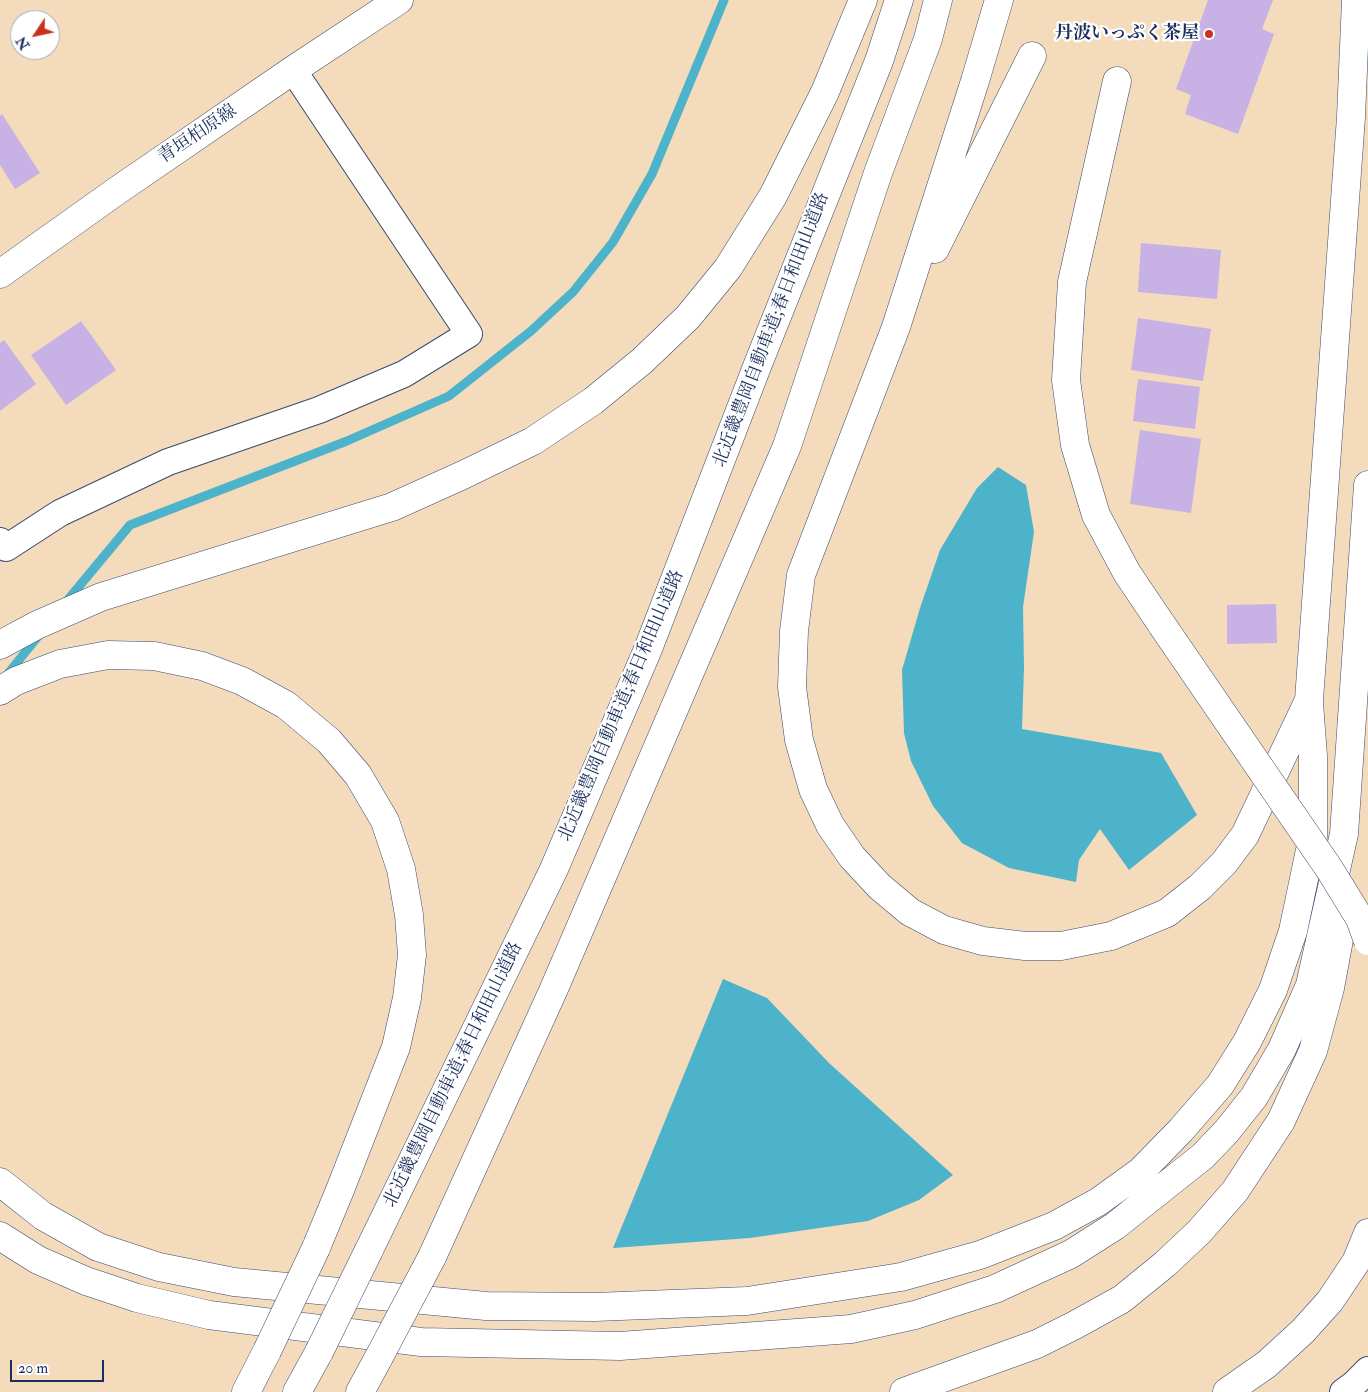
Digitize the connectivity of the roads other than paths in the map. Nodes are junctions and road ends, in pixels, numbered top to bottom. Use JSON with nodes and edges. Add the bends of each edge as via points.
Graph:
{"nodes":[{"id":1,"x":399,"y":0,"type":"edge"},
{"id":2,"x":863,"y":0,"type":"edge"},
{"id":3,"x":899,"y":0,"type":"edge"},
{"id":4,"x":938,"y":0,"type":"edge"},
{"id":5,"x":999,"y":0,"type":"edge"},
{"id":6,"x":1356,"y":0,"type":"edge"},
{"id":7,"x":1032,"y":56,"type":"dead end"},
{"id":8,"x":293,"y":70,"type":"junction"},
{"id":9,"x":1117,"y":81,"type":"dead end"},
{"id":10,"x":0,"y":274,"type":"edge"},
{"id":11,"x":896,"y":327,"type":"junction"},
{"id":12,"x":1368,"y":485,"type":"edge"},
{"id":13,"x":0,"y":541,"type":"edge"},
{"id":14,"x":0,"y":645,"type":"edge"},
{"id":15,"x":0,"y":692,"type":"edge"},
{"id":16,"x":1309,"y":700,"type":"junction"},
{"id":17,"x":1344,"y":834,"type":"junction"},
{"id":18,"x":1368,"y":941,"type":"edge"},
{"id":19,"x":0,"y":1182,"type":"edge"},
{"id":20,"x":1368,"y":1232,"type":"edge"},
{"id":21,"x":0,"y":1236,"type":"edge"},
{"id":22,"x":1368,"y":1370,"type":"edge"},
{"id":23,"x":246,"y":1392,"type":"edge"},
{"id":24,"x":297,"y":1392,"type":"edge"},
{"id":25,"x":360,"y":1392,"type":"edge"},
{"id":26,"x":904,"y":1392,"type":"edge"},
{"id":27,"x":1226,"y":1392,"type":"edge"},
{"id":28,"x":1343,"y":1392,"type":"edge"}],
"edges":[{"from":1,"to":8,"type":"main road","name":"青垣柏原線"},
{"from":2,"to":14,"type":"main road","via":[[826,92],[773,196],[728,268],[675,330],[593,401],[533,441],[392,507],[102,597]]},
{"from":3,"to":24,"type":"main road","name":"北近畿豊岡自動車道;春日和田山道路","bridge":true,"via":[[879,61],[648,650],[554,869]]},
{"from":4,"to":25,"type":"main road","bridge":true,"via":[[928,39],[878,172],[787,446],[557,982],[432,1257]]},
{"from":5,"to":11,"type":"main road"},
{"from":6,"to":16,"type":"main road","via":[[1351,117]]},
{"from":7,"to":11,"type":"main road"},
{"from":8,"to":10,"type":"main road","name":"青垣柏原線"},
{"from":8,"to":13,"type":"street","via":[[469,334],[404,374],[319,410],[168,462],[60,513],[6,548]]},
{"from":9,"to":18,"type":"main road","bridge":true,"via":[[1072,282],[1066,380],[1075,445],[1096,515],[1127,573],[1330,870],[1360,919]]},
{"from":11,"to":16,"type":"main road","via":[[801,575],[792,687],[799,740],[813,789],[830,826],[880,888],[910,912],[944,930],[983,941],[1025,946],[1061,946],[1111,936],[1167,913],[1224,863],[1245,834]]},
{"from":12,"to":17,"type":"main road"},
{"from":15,"to":23,"type":"main road","bridge":true,"via":[[16,681],[60,664],[108,655],[154,656],[202,666],[242,681],[286,705],[329,742],[358,775],[385,821],[401,869],[412,955],[396,1047],[316,1248]]},
{"from":16,"to":19,"type":"main road","via":[[1313,836],[1293,932],[1273,990],[1247,1042],[1220,1085],[1141,1171],[1098,1202],[1054,1226],[980,1255],[901,1277],[746,1301],[595,1307],[486,1306],[234,1282],[159,1266],[98,1247],[43,1216]]},
{"from":17,"to":21,"type":"main road","via":[[1310,985],[1282,1049],[1254,1097],[1226,1132],[1203,1156],[1115,1226],[1071,1254],[995,1289],[915,1315],[851,1329],[620,1346],[421,1342],[208,1314],[137,1298],[86,1282]]},
{"from":17,"to":26,"type":"main road","via":[[1340,934],[1313,1051],[1281,1121],[1235,1191],[1200,1232],[1122,1299],[1037,1344]]},
{"from":20,"to":27,"type":"main road","via":[[1356,1262],[1330,1301],[1267,1364]]},
{"from":22,"to":28,"type":"street"}]}
